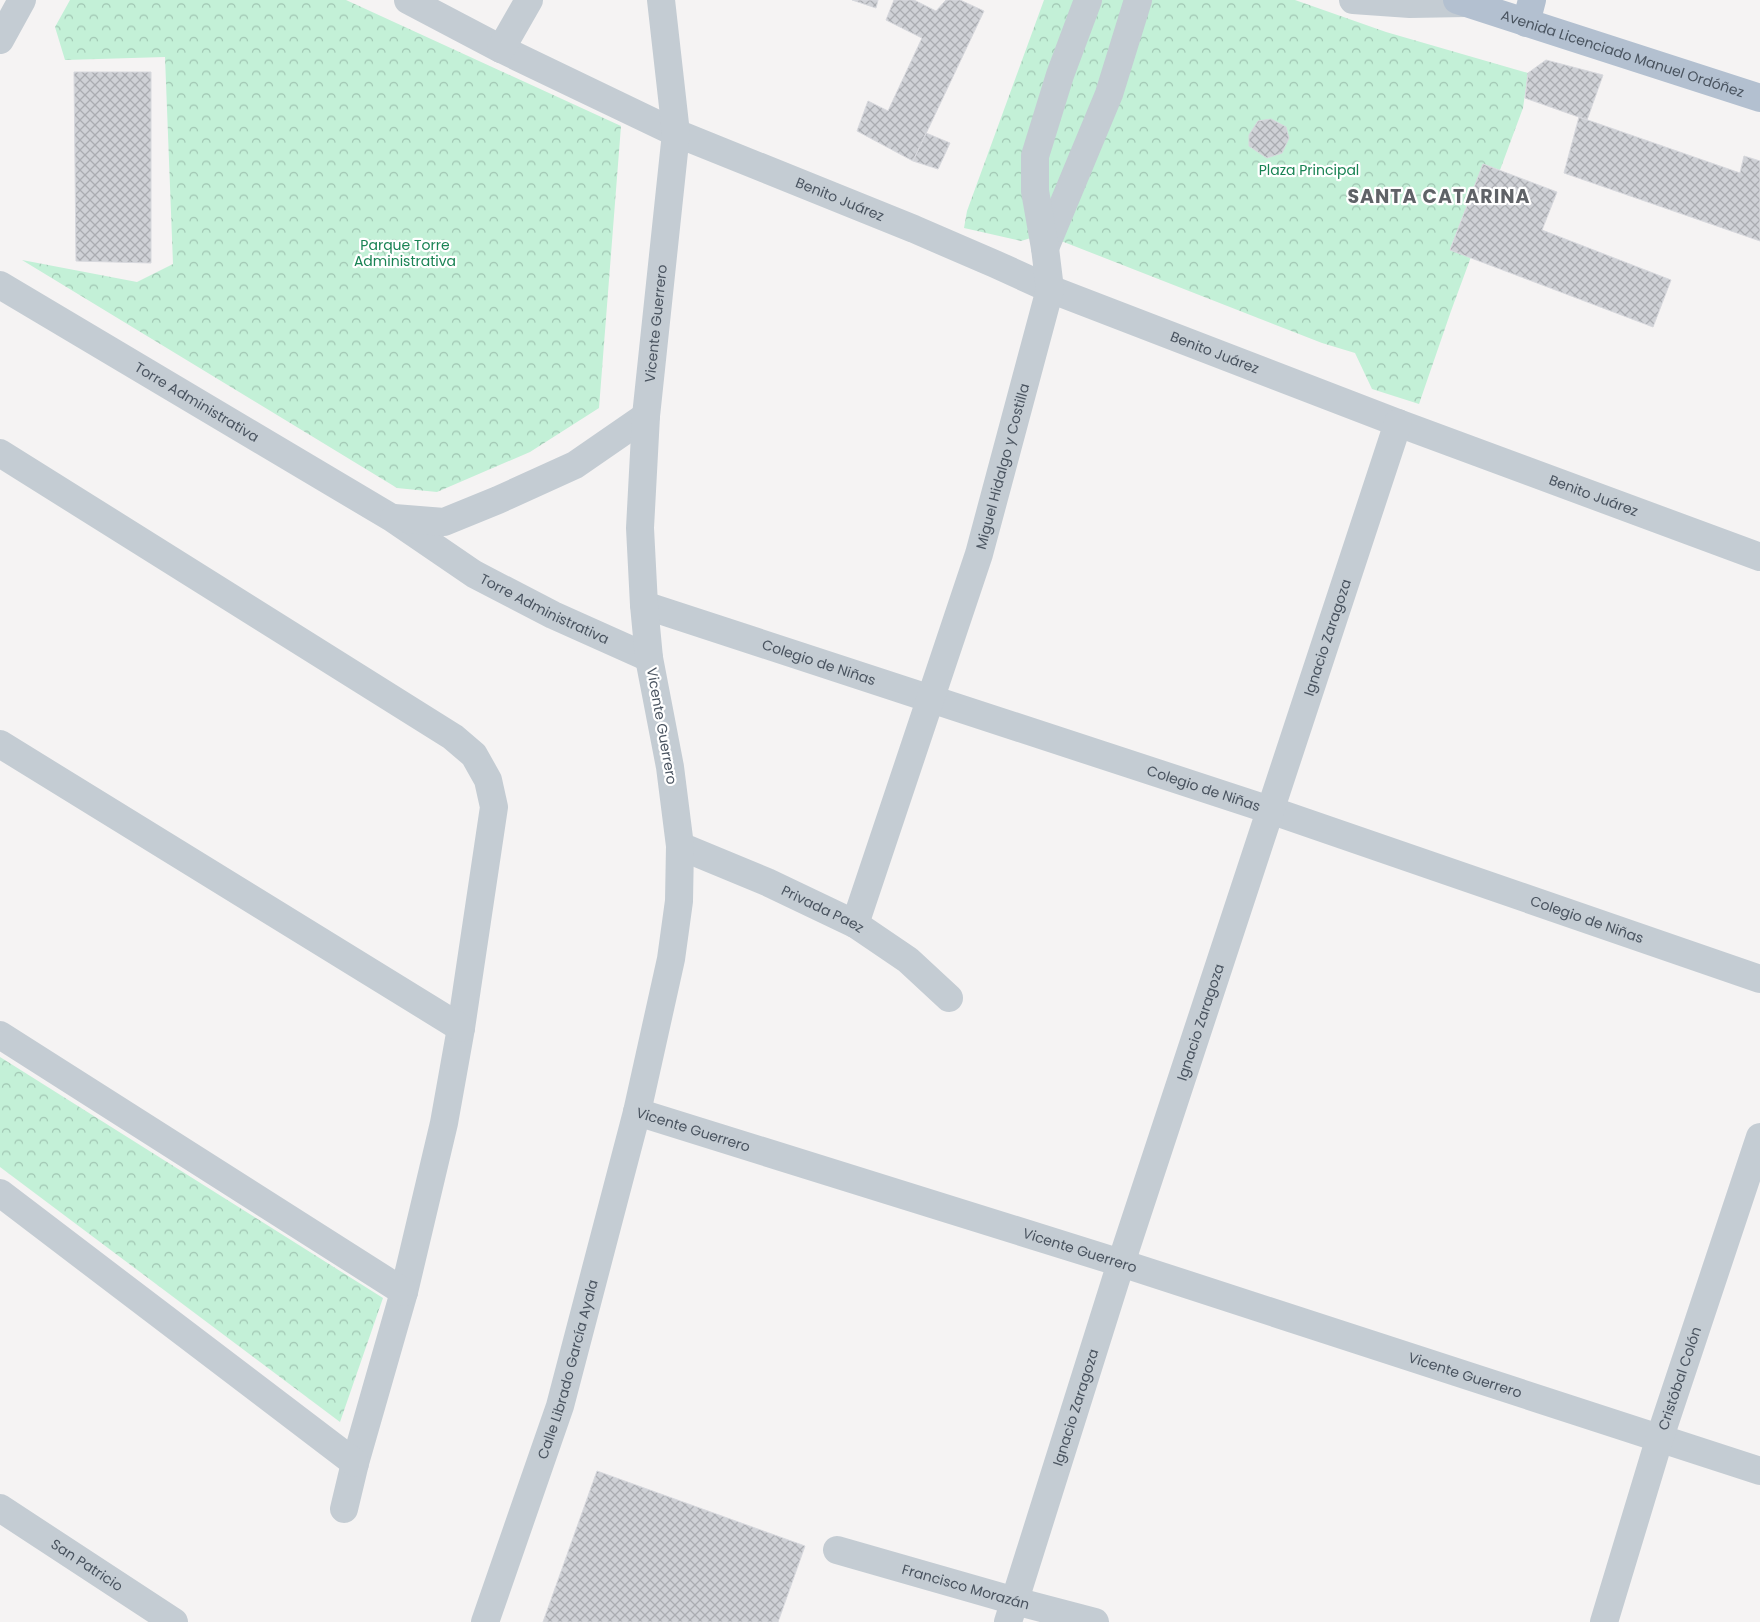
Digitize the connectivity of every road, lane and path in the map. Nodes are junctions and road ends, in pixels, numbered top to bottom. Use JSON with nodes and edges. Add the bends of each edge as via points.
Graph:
{"nodes":[{"id":1,"x":22,"y":0,"type":"edge"},
{"id":2,"x":408,"y":0,"type":"edge"},
{"id":3,"x":529,"y":0,"type":"edge"},
{"id":4,"x":662,"y":0,"type":"edge"},
{"id":5,"x":1088,"y":0,"type":"edge"},
{"id":6,"x":1138,"y":0,"type":"edge"},
{"id":7,"x":1353,"y":0,"type":"edge"},
{"id":8,"x":1462,"y":2,"type":"edge"},
{"id":9,"x":1529,"y":11,"type":"edge"},
{"id":10,"x":0,"y":40,"type":"edge"},
{"id":11,"x":501,"y":49,"type":"junction"},
{"id":12,"x":1760,"y":98,"type":"edge"},
{"id":13,"x":676,"y":133,"type":"junction"},
{"id":14,"x":1045,"y":248,"type":"junction"},
{"id":15,"x":0,"y":285,"type":"edge"},
{"id":16,"x":1050,"y":289,"type":"junction"},
{"id":17,"x":646,"y":416,"type":"junction"},
{"id":18,"x":1398,"y":424,"type":"junction"},
{"id":19,"x":0,"y":453,"type":"edge"},
{"id":20,"x":392,"y":518,"type":"junction"},
{"id":21,"x":1760,"y":557,"type":"edge"},
{"id":22,"x":644,"y":605,"type":"junction"},
{"id":23,"x":649,"y":658,"type":"junction"},
{"id":24,"x":931,"y":700,"type":"junction"},
{"id":25,"x":0,"y":744,"type":"edge"},
{"id":26,"x":1270,"y":810,"type":"junction"},
{"id":27,"x":680,"y":846,"type":"junction"},
{"id":28,"x":855,"y":924,"type":"junction"},
{"id":29,"x":1760,"y":980,"type":"edge"},
{"id":30,"x":949,"y":998,"type":"dead end"},
{"id":31,"x":461,"y":1028,"type":"junction"},
{"id":32,"x":0,"y":1035,"type":"edge"},
{"id":33,"x":637,"y":1112,"type":"junction"},
{"id":34,"x":1760,"y":1137,"type":"edge"},
{"id":35,"x":0,"y":1193,"type":"edge"},
{"id":36,"x":1121,"y":1263,"type":"junction"},
{"id":37,"x":404,"y":1292,"type":"junction"},
{"id":38,"x":1660,"y":1437,"type":"junction"},
{"id":39,"x":355,"y":1463,"type":"junction"},
{"id":40,"x":1760,"y":1471,"type":"edge"},
{"id":41,"x":0,"y":1508,"type":"edge"},
{"id":42,"x":344,"y":1509,"type":"dead end"},
{"id":43,"x":837,"y":1550,"type":"dead end"},
{"id":44,"x":1012,"y":1611,"type":"edge"},
{"id":45,"x":174,"y":1622,"type":"edge"},
{"id":46,"x":485,"y":1622,"type":"edge"},
{"id":47,"x":1095,"y":1622,"type":"edge"},
{"id":48,"x":1604,"y":1622,"type":"edge"}],
"edges":[{"from":1,"to":10,"type":"street"},
{"from":2,"to":11,"type":"street","name":"Benito Juárez"},
{"from":3,"to":11,"type":"street"},
{"from":4,"to":13,"type":"street","name":"Vicente Guerrero"},
{"from":5,"to":14,"type":"street","name":"Miguel Hidalgo y Costilla","via":[[1060,74],[1035,156],[1035,191]]},
{"from":6,"to":14,"type":"street","via":[[1109,94]]},
{"from":7,"to":8,"type":"street","via":[[1410,4]]},
{"from":8,"to":9,"type":"main road","name":"Avenida Licenciado Manuel Ordóñez"},
{"from":9,"to":12,"type":"main road","name":"Avenida Licenciado Manuel Ordóñez"},
{"from":11,"to":13,"type":"street","name":"Benito Juárez"},
{"from":13,"to":16,"type":"street","name":"Benito Juárez","via":[[923,233]]},
{"from":13,"to":17,"type":"street","name":"Vicente Guerrero"},
{"from":14,"to":16,"type":"street","name":"Miguel Hidalgo y Costilla"},
{"from":15,"to":20,"type":"street","name":"Torre Administrativa"},
{"from":16,"to":18,"type":"street","name":"Benito Juárez"},
{"from":16,"to":24,"type":"street","name":"Miguel Hidalgo y Costilla","via":[[979,554]]},
{"from":17,"to":20,"type":"street","name":"Torre Administrativa","via":[[575,465],[444,522]]},
{"from":17,"to":22,"type":"street","name":"Vicente Guerrero","via":[[640,528]]},
{"from":18,"to":21,"type":"street","name":"Benito Juárez"},
{"from":18,"to":26,"type":"street","name":"Ignacio Zaragoza"},
{"from":19,"to":31,"type":"street","via":[[452,737],[474,755],[488,780],[494,807]]},
{"from":20,"to":23,"type":"street","name":"Torre Administrativa","via":[[474,574],[553,615]]},
{"from":22,"to":23,"type":"street","name":"Vicente Guerrero"},
{"from":22,"to":24,"type":"street","name":"Colegio de Niñas"},
{"from":23,"to":27,"type":"street","name":"Vicente Guerrero","via":[[670,767]]},
{"from":24,"to":26,"type":"street","name":"Colegio de Niñas"},
{"from":24,"to":28,"type":"street","name":"Miguel Hidalgo y Costilla"},
{"from":25,"to":31,"type":"street"},
{"from":26,"to":29,"type":"street","name":"Colegio de Niñas"},
{"from":26,"to":36,"type":"street","name":"Ignacio Zaragoza"},
{"from":27,"to":28,"type":"street","name":"Privada Paez","via":[[767,882]]},
{"from":27,"to":33,"type":"street","name":"Vicente Guerrero","via":[[679,901],[671,959]]},
{"from":28,"to":30,"type":"street","name":"Privada Paez","via":[[908,960]]},
{"from":31,"to":37,"type":"street","via":[[444,1123]]},
{"from":32,"to":37,"type":"street"},
{"from":33,"to":36,"type":"street","name":"Vicente Guerrero"},
{"from":33,"to":46,"type":"street","name":"Calle Librado García Ayala","via":[[560,1406]]},
{"from":34,"to":38,"type":"street","name":"Cristóbal Colón"},
{"from":35,"to":39,"type":"street"},
{"from":36,"to":38,"type":"street","name":"Vicente Guerrero"},
{"from":36,"to":44,"type":"street","name":"Ignacio Zaragoza"},
{"from":37,"to":39,"type":"street"},
{"from":38,"to":40,"type":"street","name":"Vicente Guerrero"},
{"from":38,"to":48,"type":"street","name":"Cristóbal Colón"},
{"from":39,"to":42,"type":"street"},
{"from":41,"to":45,"type":"street","name":"San Patricio"},
{"from":43,"to":44,"type":"street","name":"Francisco Morazán"},
{"from":44,"to":47,"type":"street","name":"Francisco Morazán"}]}
